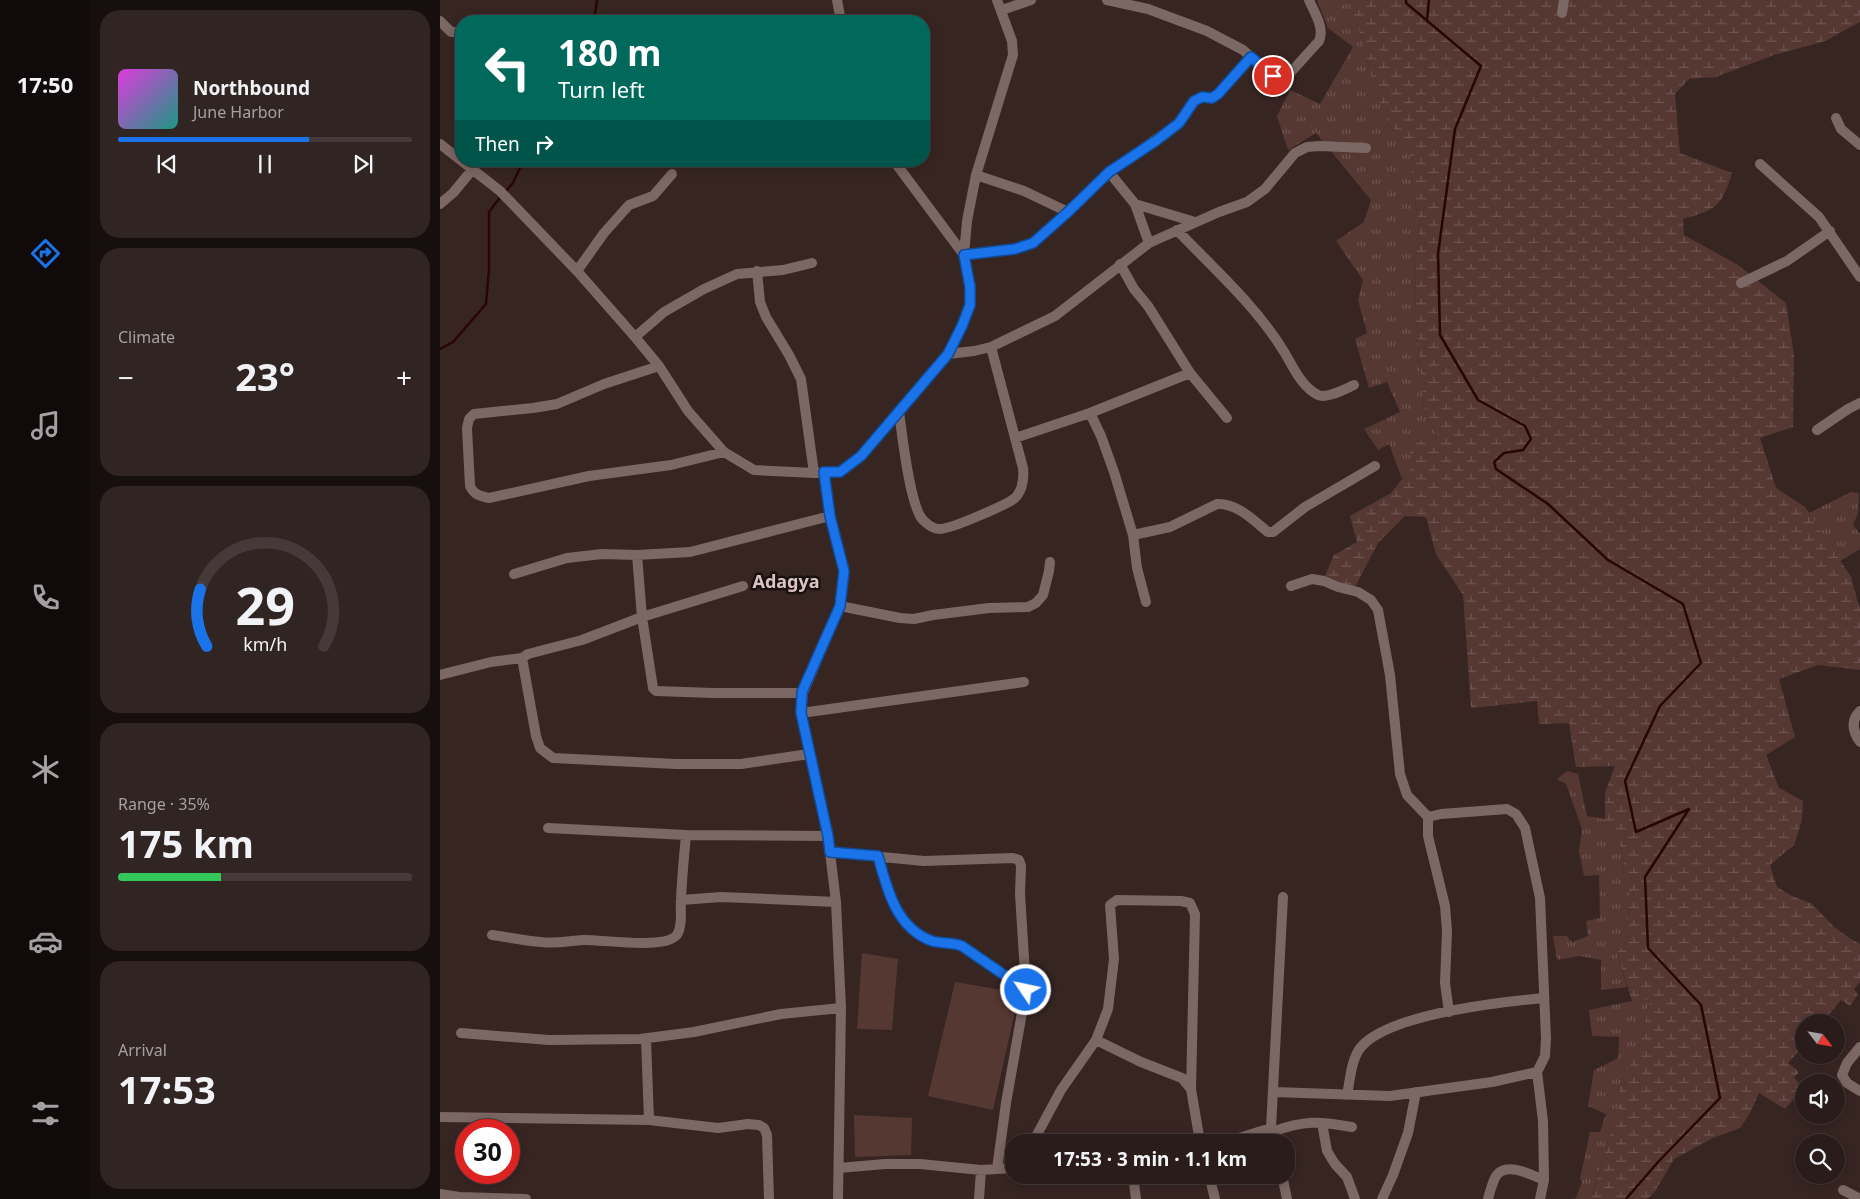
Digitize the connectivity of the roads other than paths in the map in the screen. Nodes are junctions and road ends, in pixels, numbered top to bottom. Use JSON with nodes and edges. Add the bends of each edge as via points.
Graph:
{"nodes":[{"id":1,"x":837,"y":0,"type":"edge"},
{"id":2,"x":1031,"y":0,"type":"edge"},
{"id":3,"x":1107,"y":0,"type":"edge"},
{"id":4,"x":1309,"y":0,"type":"edge"},
{"id":5,"x":1564,"y":0,"type":"edge"},
{"id":6,"x":999,"y":5,"type":"edge"},
{"id":7,"x":1562,"y":13,"type":"dead end"},
{"id":8,"x":840,"y":15,"type":"edge"},
{"id":9,"x":440,"y":22,"type":"edge"},
{"id":10,"x":455,"y":32,"type":"edge"},
{"id":11,"x":1251,"y":57,"type":"junction"},
{"id":12,"x":1836,"y":118,"type":"dead end"},
{"id":13,"x":440,"y":144,"type":"edge"},
{"id":14,"x":1860,"y":145,"type":"edge"},
{"id":15,"x":1366,"y":148,"type":"dead end"},
{"id":16,"x":455,"y":156,"type":"edge"},
{"id":17,"x":1760,"y":164,"type":"dead end"},
{"id":18,"x":468,"y":167,"type":"edge"},
{"id":19,"x":898,"y":167,"type":"edge"},
{"id":20,"x":472,"y":170,"type":"junction"},
{"id":21,"x":1109,"y":172,"type":"junction"},
{"id":22,"x":672,"y":174,"type":"dead end"},
{"id":23,"x":976,"y":175,"type":"junction"},
{"id":24,"x":440,"y":204,"type":"edge"},
{"id":25,"x":1135,"y":204,"type":"junction"},
{"id":26,"x":1068,"y":212,"type":"junction"},
{"id":27,"x":1196,"y":222,"type":"junction"},
{"id":28,"x":1177,"y":230,"type":"junction"},
{"id":29,"x":1830,"y":231,"type":"junction"},
{"id":30,"x":1149,"y":243,"type":"junction"},
{"id":31,"x":964,"y":255,"type":"junction"},
{"id":32,"x":812,"y":263,"type":"dead end"},
{"id":33,"x":1120,"y":264,"type":"junction"},
{"id":34,"x":577,"y":271,"type":"junction"},
{"id":35,"x":756,"y":272,"type":"junction"},
{"id":36,"x":1860,"y":277,"type":"edge"},
{"id":37,"x":1741,"y":283,"type":"dead end"},
{"id":38,"x":635,"y":336,"type":"junction"},
{"id":39,"x":991,"y":347,"type":"junction"},
{"id":40,"x":948,"y":354,"type":"junction"},
{"id":41,"x":659,"y":366,"type":"junction"},
{"id":42,"x":1190,"y":373,"type":"junction"},
{"id":43,"x":1354,"y":385,"type":"dead end"},
{"id":44,"x":1860,"y":403,"type":"edge"},
{"id":45,"x":899,"y":412,"type":"junction"},
{"id":46,"x":1090,"y":413,"type":"junction"},
{"id":47,"x":1226,"y":418,"type":"dead end"},
{"id":48,"x":1817,"y":430,"type":"dead end"},
{"id":49,"x":1015,"y":438,"type":"junction"},
{"id":50,"x":724,"y":452,"type":"junction"},
{"id":51,"x":1376,"y":466,"type":"dead end"},
{"id":52,"x":819,"y":472,"type":"junction"},
{"id":53,"x":830,"y":516,"type":"junction"},
{"id":54,"x":1133,"y":535,"type":"junction"},
{"id":55,"x":637,"y":555,"type":"junction"},
{"id":56,"x":1050,"y":562,"type":"dead end"},
{"id":57,"x":514,"y":574,"type":"dead end"},
{"id":58,"x":743,"y":586,"type":"dead end"},
{"id":59,"x":1291,"y":586,"type":"dead end"},
{"id":60,"x":1146,"y":602,"type":"dead end"},
{"id":61,"x":840,"y":606,"type":"junction"},
{"id":62,"x":642,"y":617,"type":"junction"},
{"id":63,"x":522,"y":658,"type":"junction"},
{"id":64,"x":440,"y":675,"type":"edge"},
{"id":65,"x":1024,"y":682,"type":"dead end"},
{"id":66,"x":802,"y":692,"type":"junction"},
{"id":67,"x":1860,"y":711,"type":"edge"},
{"id":68,"x":801,"y":713,"type":"junction"},
{"id":69,"x":1860,"y":742,"type":"edge"},
{"id":70,"x":810,"y":754,"type":"junction"},
{"id":71,"x":1428,"y":817,"type":"junction"},
{"id":72,"x":548,"y":828,"type":"dead end"},
{"id":73,"x":686,"y":835,"type":"junction"},
{"id":74,"x":828,"y":836,"type":"junction"},
{"id":75,"x":830,"y":852,"type":"junction"},
{"id":76,"x":878,"y":856,"type":"junction"},
{"id":77,"x":1283,"y":898,"type":"dead end"},
{"id":78,"x":681,"y":900,"type":"junction"},
{"id":79,"x":836,"y":902,"type":"junction"},
{"id":80,"x":492,"y":935,"type":"dead end"},
{"id":81,"x":1026,"y":990,"type":"junction"},
{"id":82,"x":1544,"y":998,"type":"junction"},
{"id":83,"x":841,"y":1008,"type":"junction"},
{"id":84,"x":1449,"y":1012,"type":"junction"},
{"id":85,"x":461,"y":1033,"type":"dead end"},
{"id":86,"x":646,"y":1039,"type":"junction"},
{"id":87,"x":1096,"y":1040,"type":"junction"},
{"id":88,"x":1860,"y":1047,"type":"edge"},
{"id":89,"x":1537,"y":1072,"type":"junction"},
{"id":90,"x":1191,"y":1089,"type":"junction"},
{"id":91,"x":1860,"y":1091,"type":"edge"},
{"id":92,"x":1274,"y":1092,"type":"junction"},
{"id":93,"x":1416,"y":1092,"type":"junction"},
{"id":94,"x":1348,"y":1095,"type":"junction"},
{"id":95,"x":440,"y":1117,"type":"edge"},
{"id":96,"x":649,"y":1120,"type":"junction"},
{"id":97,"x":1322,"y":1123,"type":"junction"},
{"id":98,"x":1352,"y":1127,"type":"dead end"},
{"id":99,"x":1037,"y":1134,"type":"edge"},
{"id":100,"x":1199,"y":1134,"type":"edge"},
{"id":101,"x":1273,"y":1134,"type":"edge"},
{"id":102,"x":839,"y":1168,"type":"junction"},
{"id":103,"x":997,"y":1169,"type":"junction"},
{"id":104,"x":1005,"y":1169,"type":"edge"},
{"id":105,"x":981,"y":1170,"type":"junction"},
{"id":106,"x":1544,"y":1180,"type":"junction"},
{"id":107,"x":1134,"y":1184,"type":"edge"},
{"id":108,"x":1211,"y":1184,"type":"edge"},
{"id":109,"x":1284,"y":1184,"type":"edge"},
{"id":110,"x":1844,"y":1190,"type":"dead end"},
{"id":111,"x":440,"y":1194,"type":"edge"},
{"id":112,"x":526,"y":1199,"type":"edge"},
{"id":113,"x":769,"y":1199,"type":"edge"},
{"id":114,"x":838,"y":1199,"type":"edge"},
{"id":115,"x":979,"y":1199,"type":"edge"},
{"id":116,"x":1136,"y":1199,"type":"edge"},
{"id":117,"x":1215,"y":1199,"type":"edge"},
{"id":118,"x":1287,"y":1199,"type":"edge"},
{"id":119,"x":1355,"y":1199,"type":"edge"},
{"id":120,"x":1382,"y":1199,"type":"edge"},
{"id":121,"x":1488,"y":1199,"type":"edge"},
{"id":122,"x":1540,"y":1199,"type":"edge"},
{"id":123,"x":1860,"y":1199,"type":"edge"}],
"edges":[{"from":1,"to":8,"type":"street"},
{"from":2,"to":6,"type":"street"},
{"from":3,"to":11,"type":"street","via":[[1180,20],[1207,31]]},
{"from":4,"to":11,"type":"street","via":[[1322,35],[1291,72],[1281,78],[1273,76]]},
{"from":5,"to":7,"type":"street"},
{"from":6,"to":23,"type":"street","via":[[1012,41],[1013,55]]},
{"from":9,"to":10,"type":"street"},
{"from":11,"to":21,"type":"street","via":[[1218,94],[1194,101],[1179,123]]},
{"from":12,"to":14,"type":"street","via":[[1841,129]]},
{"from":13,"to":16,"type":"street"},
{"from":15,"to":27,"type":"street","via":[[1307,147],[1295,154],[1265,189],[1247,202]]},
{"from":17,"to":29,"type":"street","via":[[1820,217]]},
{"from":18,"to":20,"type":"street"},
{"from":19,"to":31,"type":"street"},
{"from":20,"to":24,"type":"street","via":[[454,193]]},
{"from":20,"to":34,"type":"street","via":[[503,194]]},
{"from":21,"to":25,"type":"street"},
{"from":21,"to":26,"type":"street"},
{"from":22,"to":34,"type":"street","via":[[652,196],[629,205],[604,232]]},
{"from":23,"to":26,"type":"street","via":[[1024,191]]},
{"from":23,"to":31,"type":"street"},
{"from":25,"to":27,"type":"street"},
{"from":25,"to":30,"type":"street"},
{"from":26,"to":31,"type":"street","via":[[1033,243]]},
{"from":27,"to":28,"type":"street"},
{"from":28,"to":30,"type":"street"},
{"from":28,"to":43,"type":"street","via":[[1260,317],[1282,347],[1296,374],[1317,394],[1323,396]]},
{"from":29,"to":36,"type":"street"},
{"from":29,"to":37,"type":"street","via":[[1787,261]]},
{"from":30,"to":33,"type":"street"},
{"from":31,"to":40,"type":"street","via":[[970,305]]},
{"from":32,"to":35,"type":"street"},
{"from":33,"to":39,"type":"street","via":[[1055,316]]},
{"from":33,"to":42,"type":"street"},
{"from":34,"to":38,"type":"street"},
{"from":35,"to":38,"type":"street","via":[[737,274],[704,289],[664,312]]},
{"from":35,"to":52,"type":"street","via":[[766,318],[801,379]]},
{"from":38,"to":41,"type":"street"},
{"from":39,"to":40,"type":"street"},
{"from":39,"to":49,"type":"street"},
{"from":40,"to":45,"type":"street"},
{"from":41,"to":50,"type":"street","via":[[688,411]]},
{"from":41,"to":50,"type":"street","via":[[604,384],[558,404],[474,414],[469,419],[468,428],[472,491],[490,498],[589,476],[672,465]]},
{"from":42,"to":46,"type":"street"},
{"from":42,"to":47,"type":"street"},
{"from":44,"to":48,"type":"street"},
{"from":45,"to":49,"type":"street","via":[[917,513],[933,528],[960,524],[1016,497],[1024,477]]},
{"from":45,"to":52,"type":"street","via":[[861,456],[840,472]]},
{"from":46,"to":49,"type":"street"},
{"from":46,"to":54,"type":"street","via":[[1114,472]]},
{"from":50,"to":52,"type":"street","via":[[754,470]]},
{"from":51,"to":54,"type":"street","via":[[1305,507],[1273,532],[1268,532],[1238,509],[1217,504],[1170,527]]},
{"from":52,"to":53,"type":"street"},
{"from":53,"to":55,"type":"street","via":[[690,552]]},
{"from":53,"to":61,"type":"street","via":[[844,571]]},
{"from":54,"to":60,"type":"street"},
{"from":55,"to":57,"type":"street","via":[[567,558]]},
{"from":55,"to":62,"type":"street"},
{"from":56,"to":61,"type":"street","via":[[1043,596],[1028,607],[989,608],[914,619]]},
{"from":58,"to":62,"type":"street"},
{"from":59,"to":71,"type":"street","via":[[1312,579],[1324,581],[1358,592],[1371,600],[1378,610],[1390,675],[1400,774],[1407,795]]},
{"from":61,"to":66,"type":"street"},
{"from":62,"to":63,"type":"street"},
{"from":62,"to":66,"type":"street","via":[[656,691]]},
{"from":63,"to":64,"type":"street","via":[[490,662]]},
{"from":63,"to":70,"type":"street","via":[[536,736],[540,748],[553,758],[741,764]]},
{"from":65,"to":68,"type":"street"},
{"from":66,"to":68,"type":"street"},
{"from":67,"to":69,"type":"street","via":[[1853,729]]},
{"from":68,"to":70,"type":"street"},
{"from":70,"to":74,"type":"street"},
{"from":71,"to":82,"type":"street","via":[[1507,809],[1516,814],[1525,828],[1540,898]]},
{"from":71,"to":84,"type":"street","via":[[1428,836],[1445,906],[1445,983]]},
{"from":72,"to":73,"type":"street"},
{"from":73,"to":74,"type":"street"},
{"from":73,"to":78,"type":"street"},
{"from":74,"to":75,"type":"street"},
{"from":75,"to":76,"type":"street"},
{"from":75,"to":79,"type":"street"},
{"from":76,"to":81,"type":"street","via":[[887,890],[906,924],[931,940],[962,946]]},
{"from":76,"to":81,"type":"street","via":[[924,861],[1019,860]]},
{"from":77,"to":92,"type":"street"},
{"from":78,"to":79,"type":"street","via":[[721,897]]},
{"from":78,"to":80,"type":"street","via":[[678,933],[667,942],[582,940],[561,943]]},
{"from":79,"to":83,"type":"street"},
{"from":81,"to":103,"type":"street"},
{"from":82,"to":84,"type":"street"},
{"from":82,"to":89,"type":"street","via":[[1545,1056]]},
{"from":83,"to":86,"type":"street","via":[[780,1014]]},
{"from":83,"to":102,"type":"street"},
{"from":84,"to":94,"type":"street","via":[[1399,1024],[1361,1047],[1355,1058]]},
{"from":85,"to":86,"type":"street","via":[[549,1040]]},
{"from":86,"to":96,"type":"street"},
{"from":87,"to":90,"type":"street","via":[[1182,1078]]},
{"from":87,"to":90,"type":"street","via":[[1108,1008],[1114,959],[1110,906],[1117,900],[1129,899],[1190,903],[1195,914]]},
{"from":87,"to":99,"type":"street","via":[[1061,1090]]},
{"from":88,"to":91,"type":"street","via":[[1842,1075],[1847,1083]]},
{"from":89,"to":93,"type":"street","via":[[1492,1082]]},
{"from":89,"to":106,"type":"street","via":[[1543,1121]]},
{"from":90,"to":100,"type":"street"},
{"from":92,"to":94,"type":"street"},
{"from":92,"to":101,"type":"street"},
{"from":93,"to":94,"type":"street","via":[[1390,1096]]},
{"from":93,"to":120,"type":"street","via":[[1408,1133]]},
{"from":95,"to":96,"type":"street"},
{"from":96,"to":113,"type":"street","via":[[718,1128],[748,1124],[764,1128],[767,1135]]},
{"from":97,"to":98,"type":"street"},
{"from":97,"to":101,"type":"street","via":[[1292,1124]]},
{"from":97,"to":119,"type":"street","via":[[1327,1151],[1347,1177]]},
{"from":102,"to":105,"type":"street","via":[[920,1164]]},
{"from":102,"to":114,"type":"street"},
{"from":103,"to":104,"type":"street"},
{"from":103,"to":105,"type":"street"},
{"from":105,"to":115,"type":"street"},
{"from":106,"to":121,"type":"street","via":[[1505,1170],[1496,1175]]},
{"from":106,"to":122,"type":"street"},
{"from":107,"to":116,"type":"street"},
{"from":108,"to":117,"type":"street"},
{"from":109,"to":118,"type":"street"},
{"from":110,"to":123,"type":"street"},
{"from":111,"to":112,"type":"street"}]}
